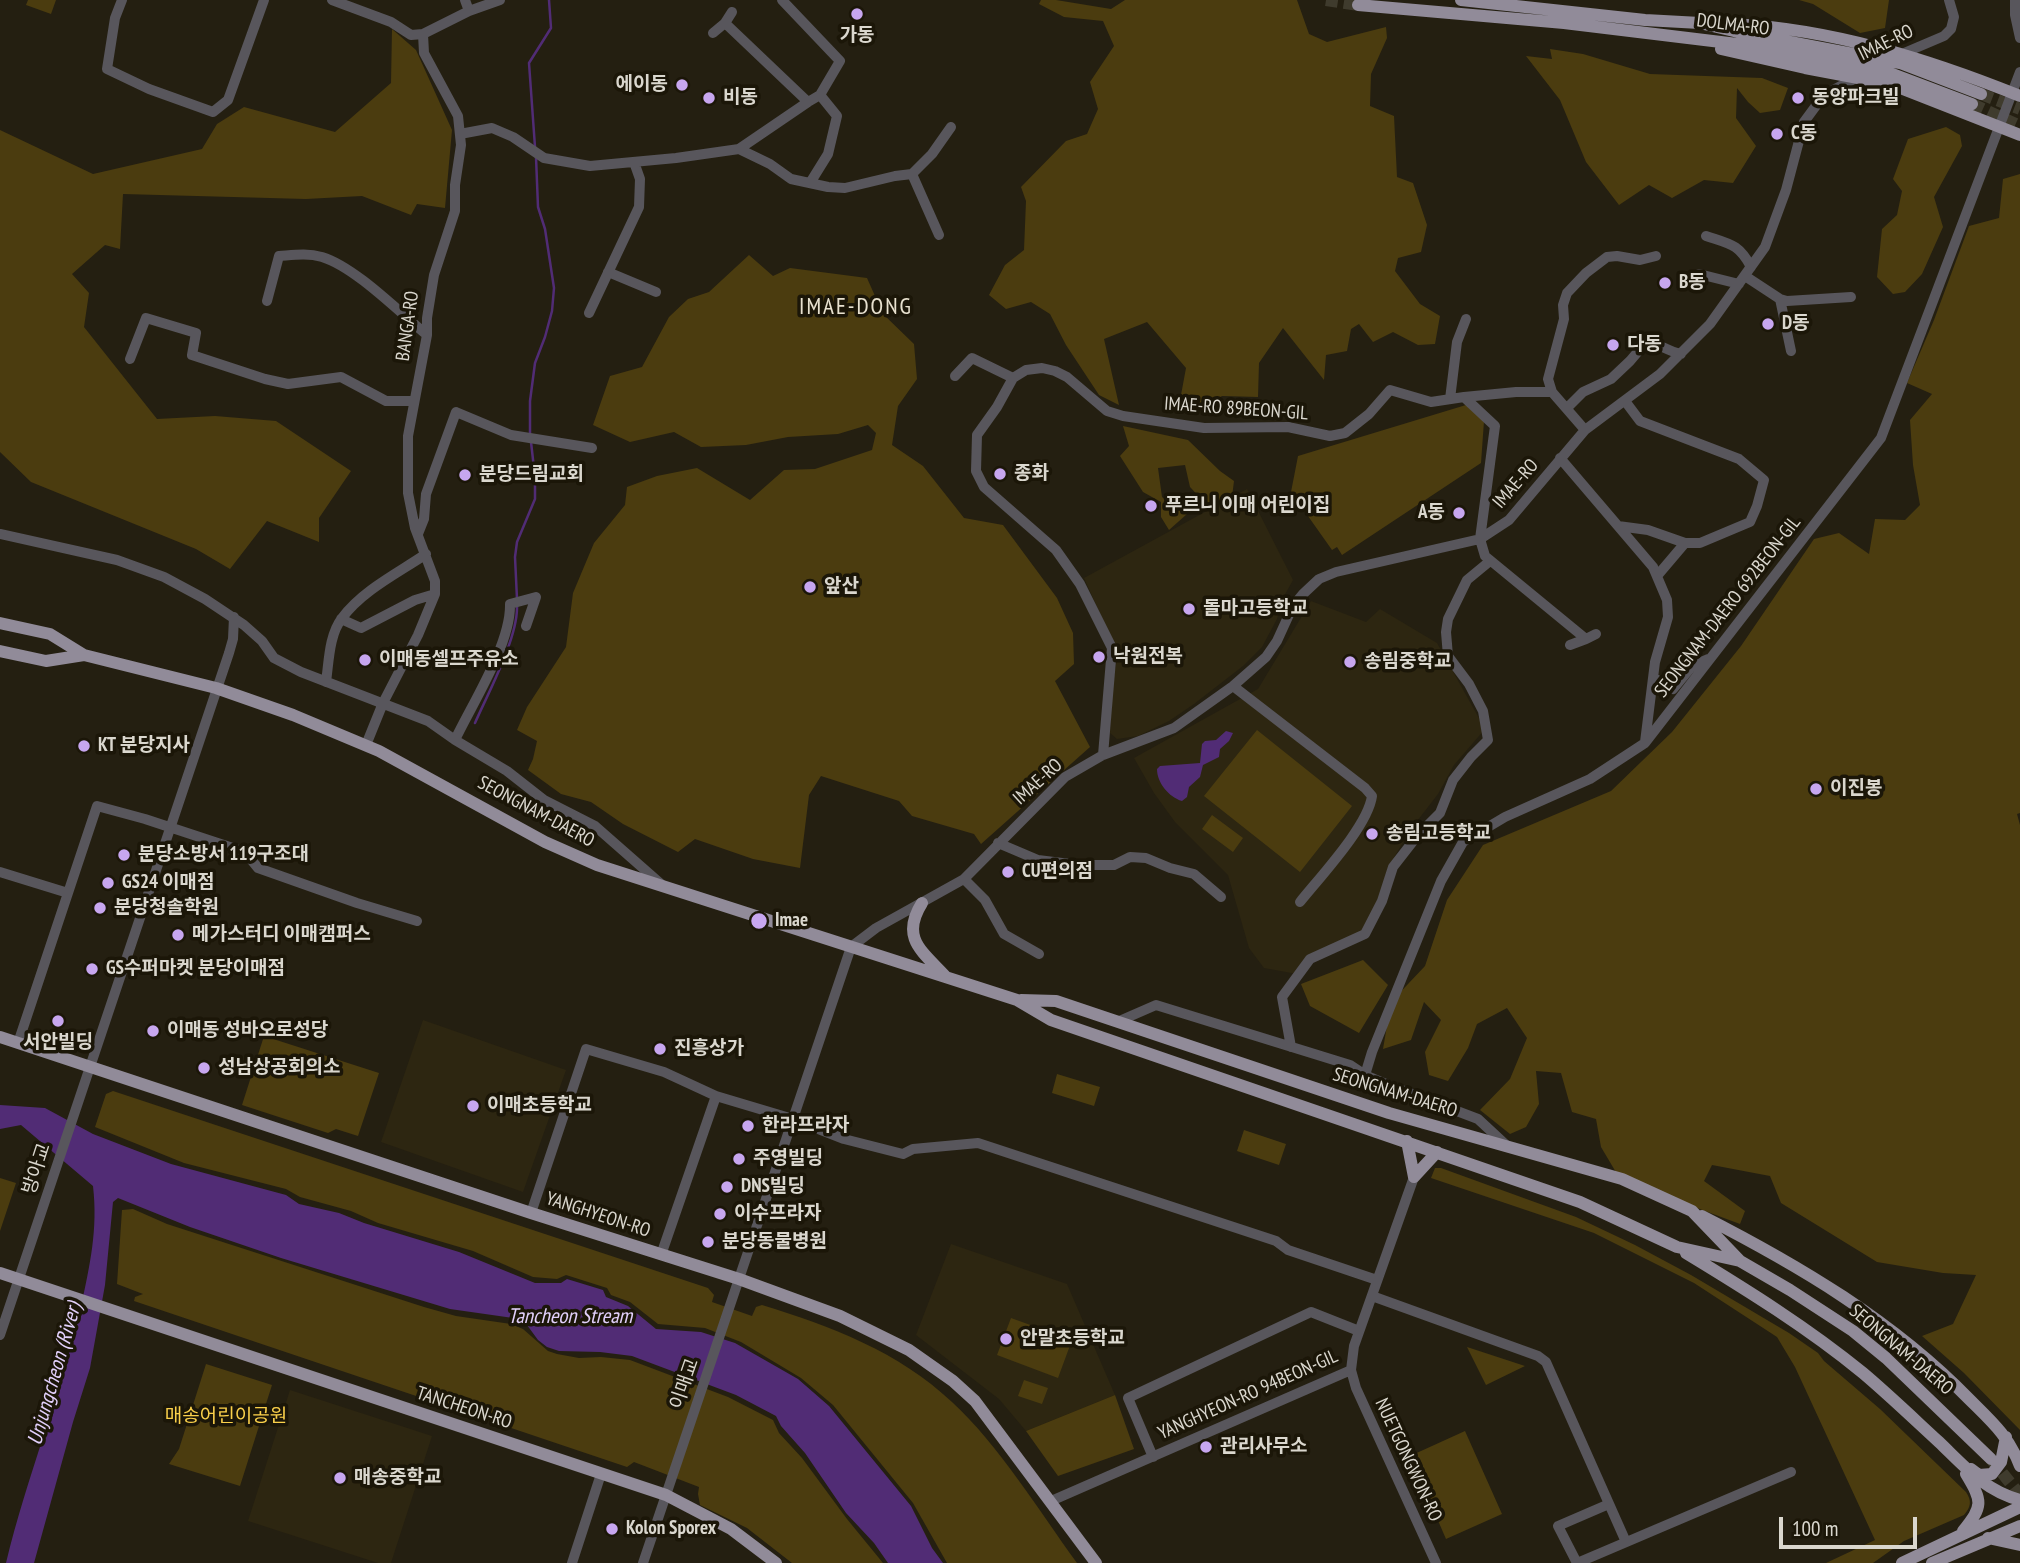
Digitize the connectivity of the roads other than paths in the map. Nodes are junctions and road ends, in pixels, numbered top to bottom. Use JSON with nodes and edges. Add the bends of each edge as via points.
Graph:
{"nodes":[{"id":1,"x":122,"y":0,"type":"edge"},
{"id":2,"x":264,"y":0,"type":"edge"},
{"id":3,"x":332,"y":0,"type":"edge"},
{"id":4,"x":465,"y":0,"type":"edge"},
{"id":5,"x":500,"y":0,"type":"edge"},
{"id":6,"x":782,"y":0,"type":"edge"},
{"id":7,"x":1461,"y":0,"type":"edge"},
{"id":8,"x":1949,"y":0,"type":"edge"},
{"id":9,"x":2015,"y":0,"type":"edge"},
{"id":10,"x":1358,"y":5,"type":"dead end"},
{"id":11,"x":469,"y":11,"type":"junction"},
{"id":12,"x":732,"y":12,"type":"dead end"},
{"id":13,"x":2017,"y":15,"type":"edge"},
{"id":14,"x":725,"y":23,"type":"junction"},
{"id":15,"x":713,"y":33,"type":"dead end"},
{"id":16,"x":423,"y":34,"type":"junction"},
{"id":17,"x":1680,"y":38,"type":"junction"},
{"id":18,"x":2020,"y":38,"type":"edge"},
{"id":19,"x":1865,"y":50,"type":"junction"},
{"id":20,"x":1895,"y":68,"type":"junction"},
{"id":21,"x":2020,"y":72,"type":"edge"},
{"id":22,"x":1982,"y":94,"type":"tunnel mouth"},
{"id":23,"x":2016,"y":94,"type":"edge"},
{"id":24,"x":820,"y":95,"type":"junction"},
{"id":25,"x":808,"y":102,"type":"junction"},
{"id":26,"x":1972,"y":104,"type":"tunnel mouth"},
{"id":27,"x":951,"y":127,"type":"dead end"},
{"id":28,"x":2000,"y":127,"type":"junction"},
{"id":29,"x":460,"y":134,"type":"junction"},
{"id":30,"x":2020,"y":135,"type":"edge"},
{"id":31,"x":739,"y":149,"type":"junction"},
{"id":32,"x":634,"y":162,"type":"junction"},
{"id":33,"x":912,"y":174,"type":"junction"},
{"id":34,"x":810,"y":183,"type":"junction"},
{"id":35,"x":939,"y":235,"type":"dead end"},
{"id":36,"x":1706,"y":236,"type":"dead end"},
{"id":37,"x":1656,"y":256,"type":"dead end"},
{"id":38,"x":608,"y":272,"type":"junction"},
{"id":39,"x":1699,"y":274,"type":"dead end"},
{"id":40,"x":1745,"y":276,"type":"junction"},
{"id":41,"x":656,"y":292,"type":"dead end"},
{"id":42,"x":1851,"y":297,"type":"dead end"},
{"id":43,"x":1780,"y":299,"type":"junction"},
{"id":44,"x":267,"y":301,"type":"dead end"},
{"id":45,"x":589,"y":313,"type":"dead end"},
{"id":46,"x":1466,"y":319,"type":"dead end"},
{"id":47,"x":427,"y":335,"type":"junction"},
{"id":48,"x":1791,"y":351,"type":"dead end"},
{"id":49,"x":1681,"y":354,"type":"junction"},
{"id":50,"x":130,"y":359,"type":"dead end"},
{"id":51,"x":955,"y":376,"type":"dead end"},
{"id":52,"x":1013,"y":378,"type":"junction"},
{"id":53,"x":1552,"y":392,"type":"junction"},
{"id":54,"x":1464,"y":397,"type":"junction"},
{"id":55,"x":1450,"y":399,"type":"junction"},
{"id":56,"x":414,"y":401,"type":"junction"},
{"id":57,"x":1625,"y":401,"type":"junction"},
{"id":58,"x":1567,"y":408,"type":"junction"},
{"id":59,"x":1585,"y":430,"type":"junction"},
{"id":60,"x":592,"y":448,"type":"dead end"},
{"id":61,"x":1560,"y":458,"type":"junction"},
{"id":62,"x":1618,"y":526,"type":"junction"},
{"id":63,"x":0,"y":534,"type":"edge"},
{"id":64,"x":418,"y":534,"type":"junction"},
{"id":65,"x":1480,"y":539,"type":"junction"},
{"id":66,"x":1685,"y":543,"type":"junction"},
{"id":67,"x":426,"y":554,"type":"junction"},
{"id":68,"x":1490,"y":561,"type":"junction"},
{"id":69,"x":1657,"y":576,"type":"junction"},
{"id":70,"x":435,"y":594,"type":"junction"},
{"id":71,"x":234,"y":617,"type":"junction"},
{"id":72,"x":341,"y":619,"type":"junction"},
{"id":73,"x":0,"y":623,"type":"edge"},
{"id":74,"x":526,"y":626,"type":"dead end"},
{"id":75,"x":1570,"y":645,"type":"dead end"},
{"id":76,"x":0,"y":651,"type":"edge"},
{"id":77,"x":84,"y":655,"type":"junction"},
{"id":78,"x":1709,"y":658,"type":"junction"},
{"id":79,"x":1654,"y":678,"type":"junction"},
{"id":80,"x":326,"y":682,"type":"junction"},
{"id":81,"x":1233,"y":686,"type":"junction"},
{"id":82,"x":216,"y":688,"type":"junction"},
{"id":83,"x":383,"y":703,"type":"junction"},
{"id":84,"x":455,"y":740,"type":"junction"},
{"id":85,"x":1645,"y":743,"type":"junction"},
{"id":86,"x":366,"y":745,"type":"junction"},
{"id":87,"x":1102,"y":755,"type":"junction"},
{"id":88,"x":169,"y":828,"type":"junction"},
{"id":89,"x":998,"y":843,"type":"junction"},
{"id":90,"x":0,"y":872,"type":"edge"},
{"id":91,"x":964,"y":879,"type":"junction"},
{"id":92,"x":664,"y":887,"type":"junction"},
{"id":93,"x":68,"y":893,"type":"junction"},
{"id":94,"x":1221,"y":897,"type":"dead end"},
{"id":95,"x":1300,"y":901,"type":"dead end"},
{"id":96,"x":922,"y":903,"type":"junction"},
{"id":97,"x":417,"y":921,"type":"dead end"},
{"id":98,"x":851,"y":947,"type":"junction"},
{"id":99,"x":1039,"y":954,"type":"dead end"},
{"id":100,"x":946,"y":977,"type":"junction"},
{"id":101,"x":1017,"y":1000,"type":"junction"},
{"id":102,"x":1117,"y":1022,"type":"junction"},
{"id":103,"x":0,"y":1037,"type":"edge"},
{"id":104,"x":18,"y":1043,"type":"junction"},
{"id":105,"x":1291,"y":1047,"type":"junction"},
{"id":106,"x":88,"y":1067,"type":"junction"},
{"id":107,"x":1365,"y":1075,"type":"junction"},
{"id":108,"x":716,"y":1096,"type":"junction"},
{"id":109,"x":793,"y":1119,"type":"junction"},
{"id":110,"x":1407,"y":1142,"type":"junction"},
{"id":111,"x":1508,"y":1148,"type":"junction"},
{"id":112,"x":1437,"y":1152,"type":"junction"},
{"id":113,"x":1414,"y":1177,"type":"junction"},
{"id":114,"x":1692,"y":1211,"type":"junction"},
{"id":115,"x":531,"y":1213,"type":"junction"},
{"id":116,"x":1677,"y":1247,"type":"junction"},
{"id":117,"x":660,"y":1255,"type":"junction"},
{"id":118,"x":1741,"y":1261,"type":"junction"},
{"id":119,"x":0,"y":1273,"type":"edge"},
{"id":120,"x":739,"y":1279,"type":"junction"},
{"id":121,"x":19,"y":1280,"type":"junction"},
{"id":122,"x":1377,"y":1280,"type":"junction"},
{"id":123,"x":1371,"y":1296,"type":"junction"},
{"id":124,"x":1359,"y":1331,"type":"junction"},
{"id":125,"x":0,"y":1335,"type":"edge"},
{"id":126,"x":1351,"y":1370,"type":"junction"},
{"id":127,"x":2006,"y":1437,"type":"junction"},
{"id":128,"x":1153,"y":1457,"type":"junction"},
{"id":129,"x":1957,"y":1459,"type":"junction"},
{"id":130,"x":1991,"y":1459,"type":"tunnel mouth"},
{"id":131,"x":2019,"y":1461,"type":"edge"},
{"id":132,"x":1791,"y":1472,"type":"dead end"},
{"id":133,"x":601,"y":1474,"type":"junction"},
{"id":134,"x":666,"y":1495,"type":"junction"},
{"id":135,"x":2020,"y":1500,"type":"edge"},
{"id":136,"x":1051,"y":1501,"type":"junction"},
{"id":137,"x":1609,"y":1504,"type":"junction"},
{"id":138,"x":2020,"y":1507,"type":"edge"},
{"id":139,"x":2020,"y":1526,"type":"edge"},
{"id":140,"x":1959,"y":1535,"type":"junction"},
{"id":141,"x":1988,"y":1538,"type":"junction"},
{"id":142,"x":1626,"y":1542,"type":"junction"},
{"id":143,"x":2020,"y":1545,"type":"edge"},
{"id":144,"x":572,"y":1563,"type":"edge"},
{"id":145,"x":643,"y":1563,"type":"edge"},
{"id":146,"x":776,"y":1563,"type":"edge"},
{"id":147,"x":1096,"y":1563,"type":"edge"},
{"id":148,"x":1436,"y":1563,"type":"edge"},
{"id":149,"x":1577,"y":1563,"type":"edge"},
{"id":150,"x":1902,"y":1563,"type":"edge"},
{"id":151,"x":1932,"y":1563,"type":"edge"}],
"edges":[{"from":1,"to":2,"type":"street","via":[[107,69],[213,112],[228,100]]},
{"from":3,"to":16,"type":"street","via":[[391,22],[411,35]]},
{"from":4,"to":11,"type":"street"},
{"from":5,"to":11,"type":"street"},
{"from":6,"to":24,"type":"street","via":[[840,61]]},
{"from":7,"to":19,"type":"main road","name":"DOLMA-RO","via":[[1644,20],[1767,26]]},
{"from":8,"to":40,"type":"street","name":"IMAE-RO","via":[[1954,17],[1944,36],[1873,67],[1818,103],[1804,122],[1766,245]]},
{"from":9,"to":13,"type":"street"},
{"from":10,"to":17,"type":"main road","name":"DOLMA-RO"},
{"from":11,"to":16,"type":"street"},
{"from":12,"to":14,"type":"street"},
{"from":13,"to":18,"type":"street"},
{"from":14,"to":15,"type":"street"},
{"from":14,"to":25,"type":"street"},
{"from":16,"to":29,"type":"street","name":"BANGA-RO","via":[[424,53],[458,117]]},
{"from":17,"to":20,"type":"main road","name":"DOLMA-RO"},
{"from":17,"to":28,"type":"main road","via":[[1890,84]]},
{"from":19,"to":20,"type":"main road","name":"DOLMA-RO"},
{"from":19,"to":23,"type":"main road","via":[[1913,56]]},
{"from":20,"to":22,"type":"main road","name":"DOLMA-RO"},
{"from":20,"to":26,"type":"main road","name":"DOLMA-RO"},
{"from":21,"to":23,"type":"street","name":"SEONGNAM-DAERO 692BEON-GIL"},
{"from":23,"to":28,"type":"street","name":"SEONGNAM-DAERO 692BEON-GIL"},
{"from":24,"to":25,"type":"street"},
{"from":24,"to":34,"type":"street","via":[[837,116],[828,154]]},
{"from":25,"to":31,"type":"street"},
{"from":27,"to":33,"type":"street"},
{"from":28,"to":30,"type":"main road"},
{"from":28,"to":78,"type":"street","name":"SEONGNAM-DAERO 692BEON-GIL","via":[[1881,438]]},
{"from":29,"to":32,"type":"street","via":[[492,128],[544,158],[590,166]]},
{"from":29,"to":47,"type":"street","name":"BANGA-RO","via":[[455,211],[434,275]]},
{"from":31,"to":32,"type":"street"},
{"from":31,"to":34,"type":"street","via":[[791,179]]},
{"from":32,"to":38,"type":"street","via":[[640,179],[639,206]]},
{"from":33,"to":34,"type":"street","via":[[845,188]]},
{"from":33,"to":35,"type":"street"},
{"from":36,"to":40,"type":"street","via":[[1744,252]]},
{"from":37,"to":53,"type":"street","via":[[1640,260],[1607,257],[1567,293],[1548,379]]},
{"from":38,"to":41,"type":"street"},
{"from":38,"to":45,"type":"street"},
{"from":39,"to":40,"type":"street"},
{"from":40,"to":43,"type":"street"},
{"from":40,"to":49,"type":"street","name":"IMAE-RO"},
{"from":42,"to":43,"type":"street"},
{"from":43,"to":48,"type":"street"},
{"from":44,"to":47,"type":"street","via":[[279,256],[307,254],[345,269]]},
{"from":46,"to":55,"type":"street","via":[[1457,342]]},
{"from":47,"to":56,"type":"street","name":"BANGA-RO"},
{"from":49,"to":57,"type":"street","name":"IMAE-RO"},
{"from":49,"to":58,"type":"street","via":[[1647,341],[1611,379],[1578,396]]},
{"from":50,"to":56,"type":"street","via":[[146,317],[196,332],[192,355],[265,379],[288,384],[341,377],[386,401]]},
{"from":51,"to":52,"type":"street","via":[[972,358]]},
{"from":52,"to":55,"type":"street","name":"IMAE-RO 89BEON-GIL","via":[[1026,370],[1055,371],[1107,411],[1123,416],[1204,428],[1288,427],[1330,436],[1345,433],[1390,390],[1431,402]]},
{"from":52,"to":87,"type":"street","via":[[977,435],[976,471],[984,487],[1056,550],[1080,584],[1112,648]]},
{"from":53,"to":54,"type":"street"},
{"from":53,"to":58,"type":"street"},
{"from":54,"to":55,"type":"street"},
{"from":54,"to":65,"type":"street","via":[[1495,426]]},
{"from":56,"to":64,"type":"street","name":"BANGA-RO","via":[[408,436],[408,493]]},
{"from":57,"to":59,"type":"street","name":"IMAE-RO"},
{"from":57,"to":66,"type":"street","via":[[1640,421],[1739,459],[1764,480],[1750,522],[1700,543]]},
{"from":58,"to":59,"type":"street"},
{"from":59,"to":61,"type":"street","name":"IMAE-RO"},
{"from":60,"to":64,"type":"street","via":[[520,437],[456,412],[426,494]]},
{"from":61,"to":62,"type":"street"},
{"from":61,"to":65,"type":"street","name":"IMAE-RO","via":[[1513,517]]},
{"from":62,"to":66,"type":"street","via":[[1648,530]]},
{"from":62,"to":69,"type":"street"},
{"from":63,"to":71,"type":"street","via":[[164,577]]},
{"from":64,"to":67,"type":"street","name":"BANGA-RO"},
{"from":65,"to":68,"type":"street"},
{"from":65,"to":81,"type":"street","name":"IMAE-RO","via":[[1319,579],[1293,606],[1266,657]]},
{"from":66,"to":69,"type":"street"},
{"from":67,"to":70,"type":"street","name":"BANGA-RO"},
{"from":67,"to":72,"type":"street","via":[[373,590]]},
{"from":68,"to":75,"type":"street","via":[[1591,637]]},
{"from":68,"to":105,"type":"street","via":[[1466,579],[1446,632],[1448,656],[1483,711],[1488,740],[1453,780],[1440,813],[1393,867],[1365,934],[1310,959],[1282,997]]},
{"from":69,"to":79,"type":"street","via":[[1668,617],[1654,662]]},
{"from":70,"to":72,"type":"street","via":[[361,628]]},
{"from":70,"to":83,"type":"street"},
{"from":71,"to":80,"type":"street","via":[[274,658]]},
{"from":71,"to":82,"type":"street","name":"방아교","via":[[233,639]]},
{"from":72,"to":80,"type":"street","via":[[330,648]]},
{"from":73,"to":77,"type":"main road","name":"SEONGNAM-DAERO","via":[[50,634]]},
{"from":74,"to":84,"type":"street","via":[[536,597],[510,604],[498,651]]},
{"from":76,"to":77,"type":"main road","name":"SEONGNAM-DAERO","via":[[46,661]]},
{"from":77,"to":82,"type":"main road","name":"SEONGNAM-DAERO"},
{"from":78,"to":79,"type":"street","via":[[1692,666],[1673,689]]},
{"from":78,"to":85,"type":"street","name":"SEONGNAM-DAERO 692BEON-GIL"},
{"from":79,"to":85,"type":"street"},
{"from":80,"to":83,"type":"street"},
{"from":81,"to":87,"type":"street","name":"IMAE-RO","via":[[1174,728]]},
{"from":81,"to":95,"type":"street","via":[[1372,796],[1349,841]]},
{"from":82,"to":86,"type":"main road","name":"SEONGNAM-DAERO"},
{"from":82,"to":88,"type":"street","name":"방아교"},
{"from":83,"to":84,"type":"street","via":[[428,721]]},
{"from":83,"to":86,"type":"street"},
{"from":84,"to":92,"type":"street","via":[[544,800],[595,826]]},
{"from":85,"to":107,"type":"street","name":"SEONGNAM-DAERO 692BEON-GIL","via":[[1590,779],[1505,817],[1463,842],[1441,881]]},
{"from":86,"to":92,"type":"main road","name":"SEONGNAM-DAERO","via":[[569,854]]},
{"from":87,"to":89,"type":"street","name":"IMAE-RO","via":[[1065,777]]},
{"from":88,"to":93,"type":"street","via":[[97,806]]},
{"from":88,"to":97,"type":"street","via":[[245,852],[258,868]]},
{"from":88,"to":106,"type":"street","name":"방아교"},
{"from":89,"to":91,"type":"street","name":"IMAE-RO"},
{"from":89,"to":94,"type":"street","via":[[1038,860],[1078,865],[1114,865],[1130,856],[1146,858],[1194,873]]},
{"from":90,"to":93,"type":"street"},
{"from":91,"to":96,"type":"street","name":"IMAE-RO"},
{"from":91,"to":99,"type":"street","via":[[985,900],[1004,934]]},
{"from":92,"to":98,"type":"main road","name":"SEONGNAM-DAERO"},
{"from":93,"to":104,"type":"street"},
{"from":96,"to":98,"type":"street","name":"IMAE-RO"},
{"from":96,"to":100,"type":"main road","via":[[912,932],[920,949]]},
{"from":98,"to":100,"type":"main road","name":"SEONGNAM-DAERO"},
{"from":98,"to":109,"type":"street"},
{"from":100,"to":101,"type":"main road","name":"SEONGNAM-DAERO"},
{"from":101,"to":102,"type":"main road","name":"SEONGNAM-DAERO","via":[[1056,1001]]},
{"from":101,"to":110,"type":"main road","name":"SEONGNAM-DAERO","via":[[1051,1020]]},
{"from":102,"to":105,"type":"street","via":[[1156,1005]]},
{"from":102,"to":111,"type":"main road","name":"SEONGNAM-DAERO"},
{"from":103,"to":104,"type":"main road","name":"YANGHYEON-RO"},
{"from":104,"to":106,"type":"main road","name":"YANGHYEON-RO"},
{"from":105,"to":107,"type":"street","via":[[1328,1056]]},
{"from":106,"to":115,"type":"main road","name":"YANGHYEON-RO"},
{"from":106,"to":121,"type":"street","name":"방아교"},
{"from":107,"to":111,"type":"street","via":[[1478,1119]]},
{"from":108,"to":109,"type":"street"},
{"from":108,"to":115,"type":"street","via":[[664,1072],[586,1049]]},
{"from":108,"to":117,"type":"street"},
{"from":109,"to":120,"type":"street"},
{"from":109,"to":122,"type":"street","via":[[863,1145],[903,1154],[978,1143],[1276,1241],[1288,1250]]},
{"from":110,"to":112,"type":"main road","name":"SEONGNAM-DAERO"},
{"from":110,"to":113,"type":"main road"},
{"from":111,"to":114,"type":"main road","name":"SEONGNAM-DAERO","via":[[1622,1179]]},
{"from":112,"to":113,"type":"main road"},
{"from":112,"to":116,"type":"main road","name":"SEONGNAM-DAERO","via":[[1580,1202]]},
{"from":113,"to":122,"type":"street","name":"YANGHYEON-RO 94BEON-GIL"},
{"from":114,"to":118,"type":"main road","name":"SEONGNAM-DAERO"},
{"from":114,"to":127,"type":"main road","via":[[1776,1255],[1888,1328],[1937,1366]]},
{"from":115,"to":117,"type":"main road","name":"YANGHYEON-RO"},
{"from":116,"to":118,"type":"main road","name":"SEONGNAM-DAERO"},
{"from":116,"to":129,"type":"main road","via":[[1841,1355]]},
{"from":117,"to":120,"type":"main road","name":"YANGHYEON-RO"},
{"from":118,"to":130,"type":"main road","name":"SEONGNAM-DAERO","via":[[1853,1331]]},
{"from":119,"to":121,"type":"main road"},
{"from":120,"to":134,"type":"street","name":"이매교"},
{"from":120,"to":136,"type":"main road","name":"YANGHYEON-RO","via":[[864,1326],[927,1362],[975,1401]]},
{"from":121,"to":125,"type":"street","name":"방아교"},
{"from":121,"to":133,"type":"main road","name":"TANCHEON-RO"},
{"from":122,"to":123,"type":"street","name":"YANGHYEON-RO 94BEON-GIL"},
{"from":123,"to":124,"type":"street","name":"YANGHYEON-RO 94BEON-GIL"},
{"from":123,"to":137,"type":"street","via":[[1546,1362]]},
{"from":124,"to":126,"type":"street","name":"YANGHYEON-RO 94BEON-GIL"},
{"from":124,"to":128,"type":"street","via":[[1311,1312],[1128,1398]]},
{"from":126,"to":128,"type":"street","name":"YANGHYEON-RO 94BEON-GIL"},
{"from":126,"to":148,"type":"street","name":"NUETGONGWON-RO"},
{"from":127,"to":129,"type":"main road","via":[[2001,1462],[1992,1474],[1979,1475]]},
{"from":127,"to":131,"type":"main road"},
{"from":128,"to":136,"type":"street","name":"YANGHYEON-RO 94BEON-GIL"},
{"from":129,"to":135,"type":"main road","via":[[1981,1483]]},
{"from":129,"to":140,"type":"main road","via":[[1980,1503]]},
{"from":132,"to":142,"type":"street"},
{"from":133,"to":134,"type":"main road","name":"TANCHEON-RO"},
{"from":133,"to":144,"type":"street"},
{"from":134,"to":145,"type":"street"},
{"from":134,"to":146,"type":"main road","name":"TANCHEON-RO","via":[[731,1528]]},
{"from":136,"to":147,"type":"main road","name":"YANGHYEON-RO"},
{"from":137,"to":142,"type":"street"},
{"from":137,"to":149,"type":"street","via":[[1558,1526]]},
{"from":138,"to":140,"type":"main road"},
{"from":139,"to":141,"type":"main road"},
{"from":140,"to":150,"type":"main road"},
{"from":141,"to":143,"type":"main road"},
{"from":141,"to":151,"type":"main road"},
{"from":142,"to":149,"type":"street"}]}
